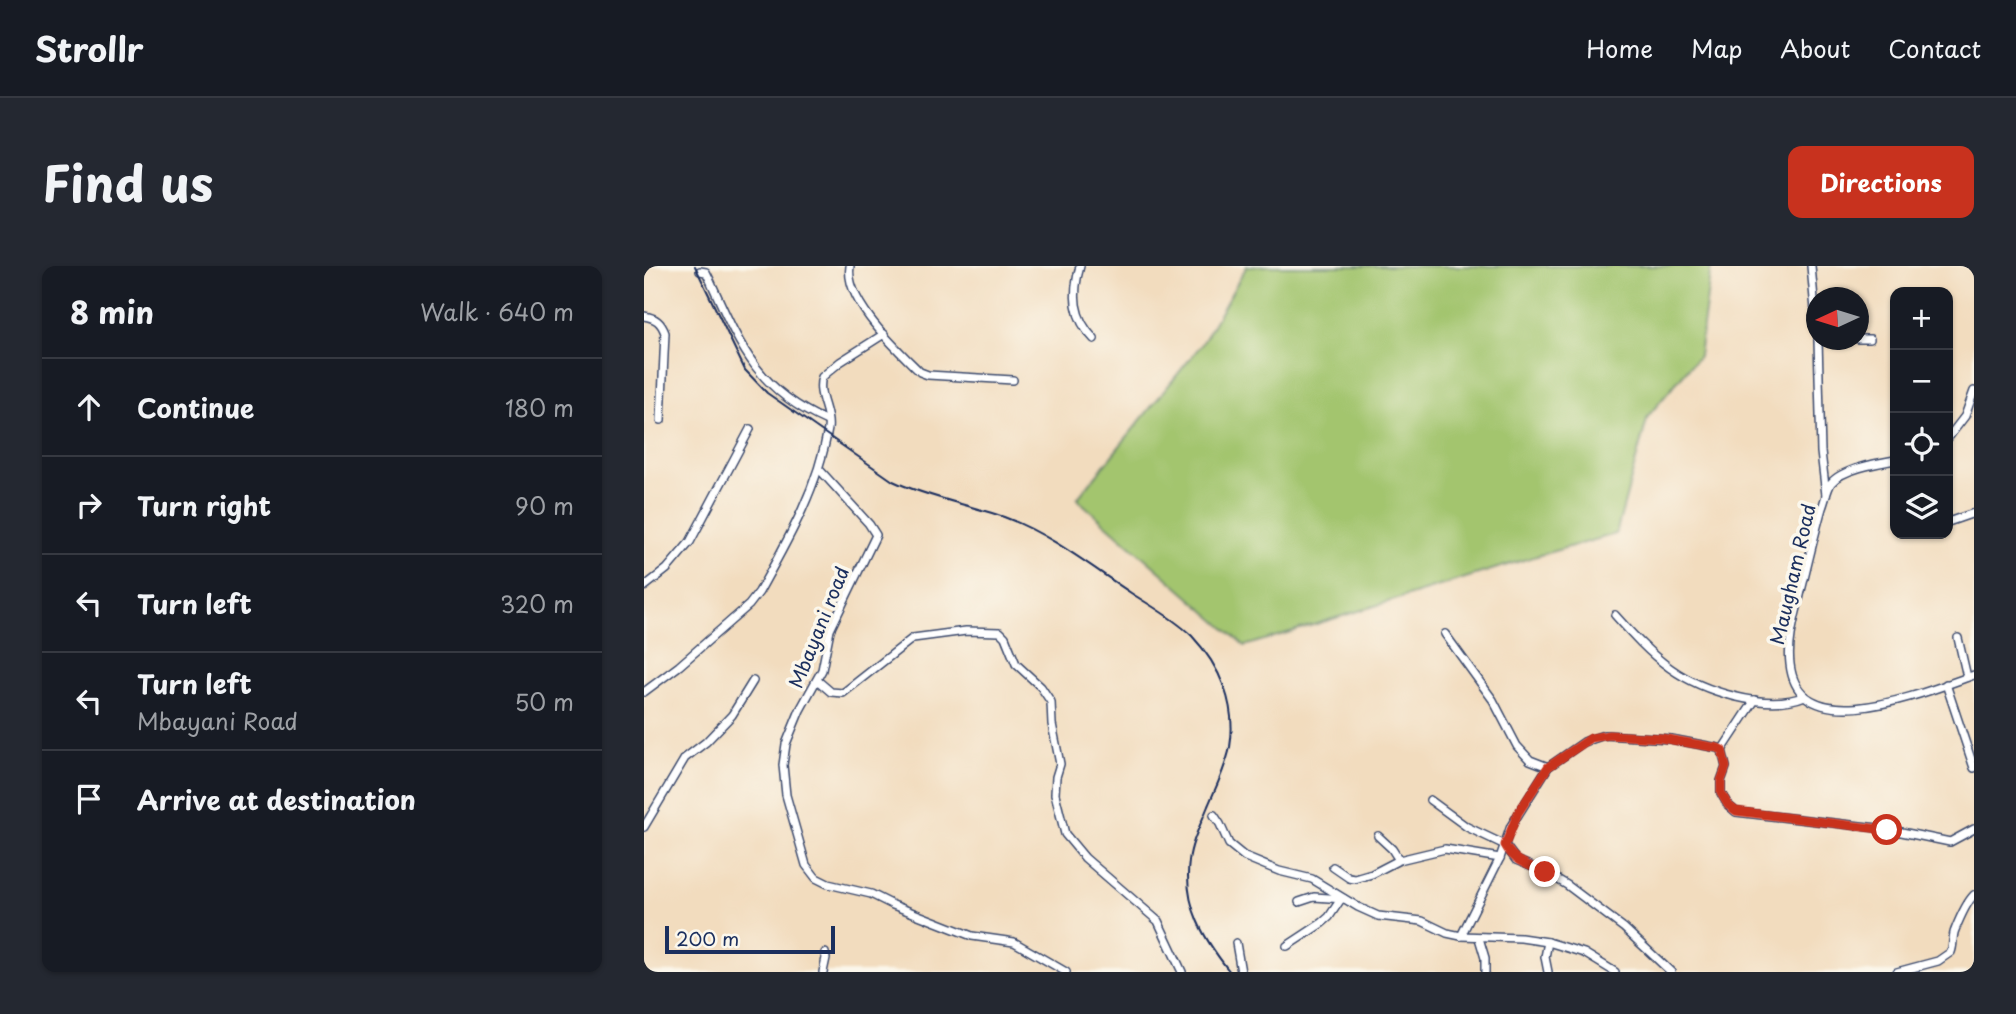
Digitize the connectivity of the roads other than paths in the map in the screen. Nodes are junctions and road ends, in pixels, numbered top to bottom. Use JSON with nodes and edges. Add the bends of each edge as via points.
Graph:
{"nodes":[{"id":1,"x":849,"y":266,"type":"edge"},
{"id":2,"x":1080,"y":266,"type":"edge"},
{"id":3,"x":1811,"y":266,"type":"edge"},
{"id":4,"x":700,"y":271,"type":"dead end"},
{"id":5,"x":1813,"y":287,"type":"edge"},
{"id":6,"x":644,"y":316,"type":"edge"},
{"id":7,"x":884,"y":334,"type":"junction"},
{"id":8,"x":1094,"y":339,"type":"dead end"},
{"id":9,"x":1818,"y":350,"type":"edge"},
{"id":10,"x":1013,"y":380,"type":"dead end"},
{"id":11,"x":1974,"y":391,"type":"edge"},
{"id":12,"x":661,"y":420,"type":"dead end"},
{"id":13,"x":827,"y":421,"type":"junction"},
{"id":14,"x":750,"y":429,"type":"dead end"},
{"id":15,"x":1953,"y":432,"type":"edge"},
{"id":16,"x":1890,"y":461,"type":"edge"},
{"id":17,"x":819,"y":469,"type":"junction"},
{"id":18,"x":1826,"y":495,"type":"junction"},
{"id":19,"x":1974,"y":513,"type":"edge"},
{"id":20,"x":1953,"y":520,"type":"edge"},
{"id":21,"x":648,"y":579,"type":"edge"},
{"id":22,"x":644,"y":587,"type":"edge"},
{"id":23,"x":1615,"y":615,"type":"dead end"},
{"id":24,"x":1445,"y":634,"type":"dead end"},
{"id":25,"x":1958,"y":638,"type":"dead end"},
{"id":26,"x":1971,"y":676,"type":"edge"},
{"id":27,"x":817,"y":680,"type":"junction"},
{"id":28,"x":753,"y":681,"type":"dead end"},
{"id":29,"x":1947,"y":684,"type":"junction"},
{"id":30,"x":644,"y":692,"type":"edge"},
{"id":31,"x":1805,"y":696,"type":"junction"},
{"id":32,"x":1755,"y":700,"type":"junction"},
{"id":33,"x":1722,"y":750,"type":"junction"},
{"id":34,"x":1548,"y":767,"type":"junction"},
{"id":35,"x":1974,"y":768,"type":"edge"},
{"id":36,"x":1430,"y":800,"type":"dead end"},
{"id":37,"x":1213,"y":815,"type":"dead end"},
{"id":38,"x":644,"y":827,"type":"edge"},
{"id":39,"x":1974,"y":829,"type":"edge"},
{"id":40,"x":1378,"y":836,"type":"dead end"},
{"id":41,"x":1505,"y":845,"type":"junction"},
{"id":42,"x":1500,"y":858,"type":"junction"},
{"id":43,"x":1399,"y":860,"type":"junction"},
{"id":44,"x":1333,"y":867,"type":"dead end"},
{"id":45,"x":1974,"y":895,"type":"edge"},
{"id":46,"x":1343,"y":899,"type":"junction"},
{"id":47,"x":1299,"y":902,"type":"dead end"},
{"id":48,"x":1461,"y":936,"type":"junction"},
{"id":49,"x":1479,"y":938,"type":"junction"},
{"id":50,"x":1548,"y":942,"type":"junction"},
{"id":51,"x":1236,"y":943,"type":"dead end"},
{"id":52,"x":1287,"y":946,"type":"dead end"},
{"id":53,"x":825,"y":953,"type":"dead end"},
{"id":54,"x":823,"y":972,"type":"edge"},
{"id":55,"x":1066,"y":972,"type":"edge"},
{"id":56,"x":1182,"y":972,"type":"edge"},
{"id":57,"x":1241,"y":972,"type":"edge"},
{"id":58,"x":1485,"y":972,"type":"edge"},
{"id":59,"x":1548,"y":972,"type":"edge"},
{"id":60,"x":1615,"y":972,"type":"edge"},
{"id":61,"x":1671,"y":972,"type":"edge"},
{"id":62,"x":1896,"y":972,"type":"edge"}],
"edges":[{"from":1,"to":7,"type":"street","via":[[850,285]]},
{"from":2,"to":8,"type":"street","via":[[1075,309]]},
{"from":3,"to":5,"type":"street"},
{"from":4,"to":13,"type":"street","via":[[706,272],[753,366],[782,395]]},
{"from":6,"to":12,"type":"street","via":[[662,324],[665,333]]},
{"from":7,"to":10,"type":"street","via":[[925,374]]},
{"from":7,"to":13,"type":"street","via":[[822,377]]},
{"from":9,"to":18,"type":"street"},
{"from":11,"to":15,"type":"street","via":[[1965,416]]},
{"from":13,"to":17,"type":"street"},
{"from":14,"to":21,"type":"street","via":[[690,542],[667,569]]},
{"from":16,"to":18,"type":"street","name":"Maugham Road","via":[[1845,473]]},
{"from":17,"to":27,"type":"street","name":"Mbayani road","via":[[876,535],[827,638]]},
{"from":17,"to":30,"type":"street","via":[[754,599]]},
{"from":18,"to":31,"type":"street","name":"Maugham Road","via":[[1792,631],[1790,666]]},
{"from":19,"to":20,"type":"street"},
{"from":21,"to":22,"type":"street"},
{"from":23,"to":32,"type":"street","via":[[1673,671],[1733,696]]},
{"from":24,"to":34,"type":"street","via":[[1493,700],[1517,747]]},
{"from":25,"to":26,"type":"street"},
{"from":26,"to":29,"type":"street"},
{"from":27,"to":55,"type":"street","name":"Mbayani road","via":[[788,735],[783,765],[788,803],[812,874],[828,884],[872,894],[972,936],[1014,942]]},
{"from":27,"to":56,"type":"street","via":[[831,692],[843,694],[913,638],[1000,632],[1016,664],[1051,702],[1060,764],[1055,794],[1065,834],[1085,858],[1158,921]]},
{"from":28,"to":38,"type":"street","via":[[732,715],[685,758]]},
{"from":29,"to":31,"type":"street","via":[[1898,700],[1845,708],[1826,707]]},
{"from":29,"to":35,"type":"street"},
{"from":31,"to":32,"type":"street"},
{"from":32,"to":33,"type":"street"},
{"from":33,"to":34,"type":"street","via":[[1671,739],[1604,735],[1591,738]]},
{"from":33,"to":39,"type":"street","via":[[1726,767],[1721,793],[1736,811],[1950,842]]},
{"from":34,"to":41,"type":"street","via":[[1518,813]]},
{"from":36,"to":41,"type":"street","via":[[1467,827]]},
{"from":37,"to":46,"type":"street","via":[[1229,844],[1245,857],[1312,879]]},
{"from":40,"to":43,"type":"street"},
{"from":41,"to":42,"type":"street"},
{"from":41,"to":61,"type":"street","via":[[1516,860],[1552,875],[1624,928]]},
{"from":42,"to":43,"type":"street","via":[[1445,849]]},
{"from":42,"to":48,"type":"street"},
{"from":43,"to":44,"type":"street","via":[[1355,879]]},
{"from":45,"to":62,"type":"street","via":[[1954,931],[1951,952],[1938,961]]},
{"from":46,"to":47,"type":"street"},
{"from":46,"to":48,"type":"street","via":[[1378,916],[1422,921]]},
{"from":46,"to":52,"type":"street","via":[[1329,917]]},
{"from":48,"to":49,"type":"street"},
{"from":49,"to":50,"type":"street"},
{"from":49,"to":58,"type":"street"},
{"from":50,"to":59,"type":"street"},
{"from":50,"to":60,"type":"street","via":[[1584,953]]},
{"from":51,"to":57,"type":"street"},
{"from":53,"to":54,"type":"street"}]}
